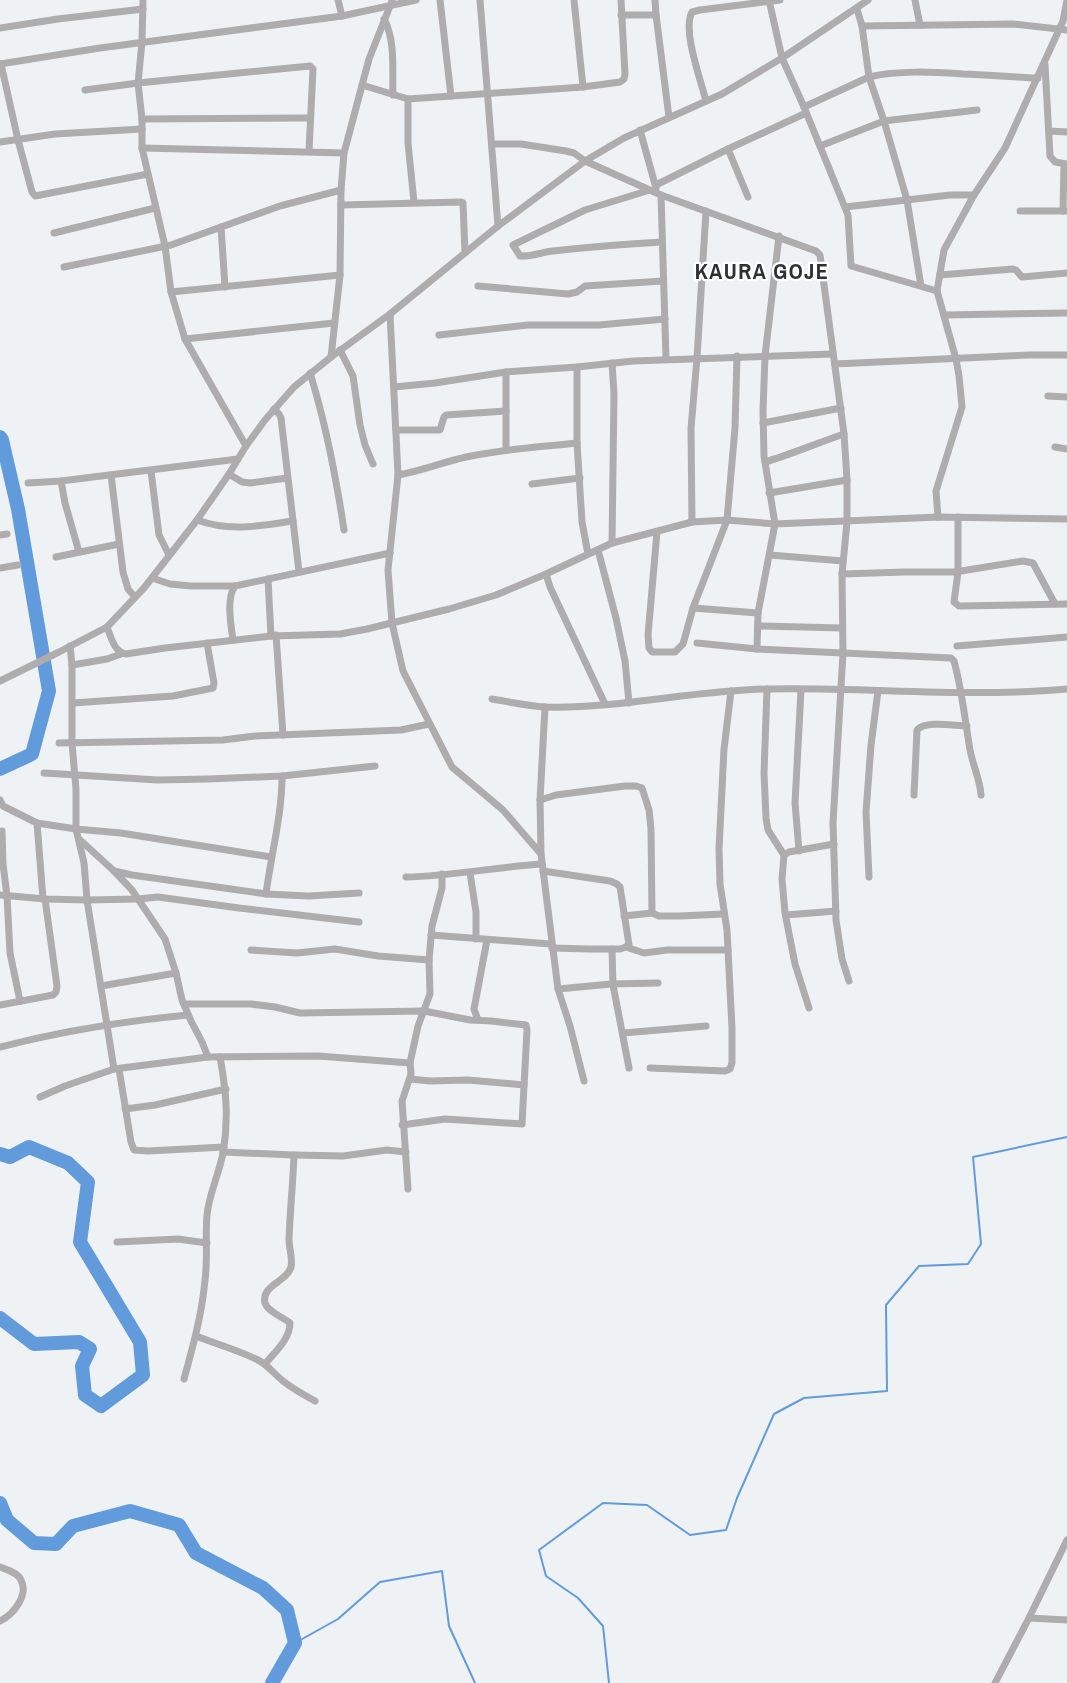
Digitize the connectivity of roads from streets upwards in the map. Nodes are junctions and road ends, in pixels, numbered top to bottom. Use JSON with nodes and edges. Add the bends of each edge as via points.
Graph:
{"nodes":[{"id":1,"x":142,"y":0,"type":"edge"},
{"id":2,"x":338,"y":0,"type":"edge"},
{"id":3,"x":416,"y":0,"type":"edge"},
{"id":4,"x":440,"y":0,"type":"edge"},
{"id":5,"x":480,"y":0,"type":"edge"},
{"id":6,"x":574,"y":0,"type":"edge"},
{"id":7,"x":621,"y":0,"type":"edge"},
{"id":8,"x":655,"y":0,"type":"edge"},
{"id":9,"x":780,"y":0,"type":"edge"},
{"id":10,"x":868,"y":0,"type":"edge"},
{"id":11,"x":915,"y":0,"type":"edge"},
{"id":12,"x":1067,"y":0,"type":"edge"},
{"id":13,"x":770,"y":1,"type":"edge"},
{"id":14,"x":391,"y":2,"type":"edge"},
{"id":15,"x":143,"y":9,"type":"junction"},
{"id":16,"x":857,"y":9,"type":"junction"},
{"id":17,"x":621,"y":15,"type":"junction"},
{"id":18,"x":656,"y":15,"type":"junction"},
{"id":19,"x":342,"y":16,"type":"junction"},
{"id":20,"x":384,"y":19,"type":"junction"},
{"id":21,"x":920,"y":25,"type":"junction"},
{"id":22,"x":862,"y":26,"type":"junction"},
{"id":23,"x":0,"y":28,"type":"edge"},
{"id":24,"x":1063,"y":29,"type":"edge"},
{"id":25,"x":142,"y":42,"type":"junction"},
{"id":26,"x":782,"y":58,"type":"junction"},
{"id":27,"x":1044,"y":63,"type":"junction"},
{"id":28,"x":1,"y":64,"type":"edge"},
{"id":29,"x":869,"y":77,"type":"junction"},
{"id":30,"x":1038,"y":78,"type":"junction"},
{"id":31,"x":138,"y":82,"type":"junction"},
{"id":32,"x":362,"y":85,"type":"junction"},
{"id":33,"x":583,"y":87,"type":"junction"},
{"id":34,"x":85,"y":90,"type":"dead end"},
{"id":35,"x":489,"y":94,"type":"junction"},
{"id":36,"x":393,"y":95,"type":"junction"},
{"id":37,"x":451,"y":96,"type":"junction"},
{"id":38,"x":408,"y":99,"type":"junction"},
{"id":39,"x":706,"y":101,"type":"junction"},
{"id":40,"x":805,"y":110,"type":"junction"},
{"id":41,"x":977,"y":110,"type":"dead end"},
{"id":42,"x":669,"y":117,"type":"junction"},
{"id":43,"x":310,"y":118,"type":"junction"},
{"id":44,"x":142,"y":119,"type":"junction"},
{"id":45,"x":884,"y":121,"type":"junction"},
{"id":46,"x":142,"y":129,"type":"junction"},
{"id":47,"x":640,"y":130,"type":"junction"},
{"id":48,"x":1049,"y":131,"type":"junction"},
{"id":49,"x":1067,"y":132,"type":"edge"},
{"id":50,"x":18,"y":140,"type":"junction"},
{"id":51,"x":0,"y":142,"type":"edge"},
{"id":52,"x":492,"y":144,"type":"junction"},
{"id":53,"x":820,"y":146,"type":"junction"},
{"id":54,"x":142,"y":148,"type":"junction"},
{"id":55,"x":728,"y":149,"type":"junction"},
{"id":56,"x":309,"y":151,"type":"junction"},
{"id":57,"x":344,"y":153,"type":"junction"},
{"id":58,"x":585,"y":161,"type":"junction"},
{"id":59,"x":1065,"y":164,"type":"edge"},
{"id":60,"x":148,"y":174,"type":"junction"},
{"id":61,"x":341,"y":190,"type":"junction"},
{"id":62,"x":656,"y":191,"type":"junction"},
{"id":63,"x":974,"y":195,"type":"junction"},
{"id":64,"x":748,"y":197,"type":"dead end"},
{"id":65,"x":907,"y":200,"type":"junction"},
{"id":66,"x":414,"y":202,"type":"junction"},
{"id":67,"x":341,"y":205,"type":"junction"},
{"id":68,"x":845,"y":207,"type":"junction"},
{"id":69,"x":155,"y":208,"type":"junction"},
{"id":70,"x":706,"y":211,"type":"junction"},
{"id":71,"x":1020,"y":211,"type":"dead end"},
{"id":72,"x":1065,"y":211,"type":"edge"},
{"id":73,"x":498,"y":226,"type":"junction"},
{"id":74,"x":221,"y":227,"type":"junction"},
{"id":75,"x":54,"y":233,"type":"dead end"},
{"id":76,"x":779,"y":236,"type":"junction"},
{"id":77,"x":662,"y":242,"type":"junction"},
{"id":78,"x":165,"y":246,"type":"junction"},
{"id":79,"x":465,"y":254,"type":"junction"},
{"id":80,"x":64,"y":267,"type":"dead end"},
{"id":81,"x":1067,"y":273,"type":"edge"},
{"id":82,"x":940,"y":274,"type":"junction"},
{"id":83,"x":339,"y":275,"type":"junction"},
{"id":84,"x":663,"y":281,"type":"junction"},
{"id":85,"x":225,"y":286,"type":"junction"},
{"id":86,"x":478,"y":286,"type":"dead end"},
{"id":87,"x":921,"y":286,"type":"junction"},
{"id":88,"x":937,"y":291,"type":"junction"},
{"id":89,"x":171,"y":292,"type":"junction"},
{"id":90,"x":1067,"y":313,"type":"edge"},
{"id":91,"x":390,"y":314,"type":"junction"},
{"id":92,"x":944,"y":315,"type":"junction"},
{"id":93,"x":665,"y":319,"type":"junction"},
{"id":94,"x":334,"y":322,"type":"junction"},
{"id":95,"x":439,"y":335,"type":"dead end"},
{"id":96,"x":185,"y":339,"type":"junction"},
{"id":97,"x":340,"y":350,"type":"junction"},
{"id":98,"x":833,"y":354,"type":"junction"},
{"id":99,"x":1067,"y":355,"type":"edge"},
{"id":100,"x":737,"y":356,"type":"junction"},
{"id":101,"x":765,"y":356,"type":"junction"},
{"id":102,"x":332,"y":357,"type":"junction"},
{"id":103,"x":697,"y":358,"type":"junction"},
{"id":104,"x":956,"y":359,"type":"junction"},
{"id":105,"x":666,"y":360,"type":"junction"},
{"id":106,"x":612,"y":363,"type":"junction"},
{"id":107,"x":835,"y":364,"type":"junction"},
{"id":108,"x":577,"y":367,"type":"junction"},
{"id":109,"x":506,"y":372,"type":"junction"},
{"id":110,"x":310,"y":373,"type":"junction"},
{"id":111,"x":394,"y":387,"type":"junction"},
{"id":112,"x":1048,"y":396,"type":"dead end"},
{"id":113,"x":1067,"y":397,"type":"edge"},
{"id":114,"x":841,"y":408,"type":"junction"},
{"id":115,"x":274,"y":409,"type":"junction"},
{"id":116,"x":506,"y":411,"type":"junction"},
{"id":117,"x":763,"y":423,"type":"junction"},
{"id":118,"x":396,"y":430,"type":"junction"},
{"id":119,"x":844,"y":435,"type":"junction"},
{"id":120,"x":578,"y":443,"type":"junction"},
{"id":121,"x":246,"y":446,"type":"junction"},
{"id":122,"x":1055,"y":447,"type":"dead end"},
{"id":123,"x":1067,"y":449,"type":"edge"},
{"id":124,"x":506,"y":450,"type":"junction"},
{"id":125,"x":238,"y":459,"type":"junction"},
{"id":126,"x":765,"y":462,"type":"junction"},
{"id":127,"x":373,"y":464,"type":"dead end"},
{"id":128,"x":151,"y":471,"type":"junction"},
{"id":129,"x":229,"y":474,"type":"junction"},
{"id":130,"x":111,"y":475,"type":"junction"},
{"id":131,"x":398,"y":475,"type":"junction"},
{"id":132,"x":287,"y":478,"type":"junction"},
{"id":133,"x":580,"y":478,"type":"junction"},
{"id":134,"x":848,"y":480,"type":"junction"},
{"id":135,"x":62,"y":481,"type":"junction"},
{"id":136,"x":28,"y":483,"type":"dead end"},
{"id":137,"x":532,"y":484,"type":"dead end"},
{"id":138,"x":769,"y":493,"type":"junction"},
{"id":139,"x":938,"y":517,"type":"junction"},
{"id":140,"x":958,"y":517,"type":"junction"},
{"id":141,"x":1067,"y":519,"type":"edge"},
{"id":142,"x":197,"y":520,"type":"junction"},
{"id":143,"x":727,"y":520,"type":"junction"},
{"id":144,"x":293,"y":521,"type":"junction"},
{"id":145,"x":692,"y":522,"type":"junction"},
{"id":146,"x":847,"y":522,"type":"junction"},
{"id":147,"x":775,"y":524,"type":"junction"},
{"id":148,"x":344,"y":530,"type":"dead end"},
{"id":149,"x":657,"y":532,"type":"junction"},
{"id":150,"x":612,"y":543,"type":"junction"},
{"id":151,"x":119,"y":544,"type":"junction"},
{"id":152,"x":598,"y":550,"type":"junction"},
{"id":153,"x":79,"y":552,"type":"junction"},
{"id":154,"x":390,"y":553,"type":"junction"},
{"id":155,"x":588,"y":554,"type":"junction"},
{"id":156,"x":169,"y":555,"type":"junction"},
{"id":157,"x":770,"y":555,"type":"junction"},
{"id":158,"x":56,"y":557,"type":"dead end"},
{"id":159,"x":843,"y":561,"type":"junction"},
{"id":160,"x":18,"y":565,"type":"dead end"},
{"id":161,"x":0,"y":568,"type":"edge"},
{"id":162,"x":299,"y":572,"type":"junction"},
{"id":163,"x":958,"y":572,"type":"junction"},
{"id":164,"x":546,"y":574,"type":"junction"},
{"id":165,"x":842,"y":574,"type":"junction"},
{"id":166,"x":152,"y":578,"type":"junction"},
{"id":167,"x":268,"y":579,"type":"junction"},
{"id":168,"x":235,"y":586,"type":"junction"},
{"id":169,"x":135,"y":597,"type":"junction"},
{"id":170,"x":1055,"y":604,"type":"junction"},
{"id":171,"x":1067,"y":604,"type":"edge"},
{"id":172,"x":693,"y":608,"type":"junction"},
{"id":173,"x":758,"y":613,"type":"junction"},
{"id":174,"x":392,"y":623,"type":"junction"},
{"id":175,"x":758,"y":626,"type":"junction"},
{"id":176,"x":107,"y":627,"type":"junction"},
{"id":177,"x":842,"y":628,"type":"junction"},
{"id":178,"x":273,"y":636,"type":"junction"},
{"id":179,"x":1067,"y":637,"type":"edge"},
{"id":180,"x":233,"y":640,"type":"junction"},
{"id":181,"x":207,"y":643,"type":"junction"},
{"id":182,"x":697,"y":643,"type":"dead end"},
{"id":183,"x":70,"y":646,"type":"junction"},
{"id":184,"x":957,"y":646,"type":"dead end"},
{"id":185,"x":757,"y":649,"type":"junction"},
{"id":186,"x":843,"y":653,"type":"junction"},
{"id":187,"x":121,"y":654,"type":"junction"},
{"id":188,"x":72,"y":665,"type":"junction"},
{"id":189,"x":0,"y":681,"type":"edge"},
{"id":190,"x":767,"y":689,"type":"junction"},
{"id":191,"x":1067,"y":689,"type":"edge"},
{"id":192,"x":801,"y":690,"type":"junction"},
{"id":193,"x":841,"y":690,"type":"junction"},
{"id":194,"x":731,"y":691,"type":"junction"},
{"id":195,"x":879,"y":691,"type":"junction"},
{"id":196,"x":962,"y":693,"type":"junction"},
{"id":197,"x":492,"y":699,"type":"dead end"},
{"id":198,"x":628,"y":703,"type":"junction"},
{"id":199,"x":73,"y":704,"type":"junction"},
{"id":200,"x":605,"y":704,"type":"junction"},
{"id":201,"x":545,"y":707,"type":"junction"},
{"id":202,"x":429,"y":724,"type":"junction"},
{"id":203,"x":967,"y":726,"type":"junction"},
{"id":204,"x":283,"y":735,"type":"junction"},
{"id":205,"x":59,"y":743,"type":"dead end"},
{"id":206,"x":72,"y":743,"type":"junction"},
{"id":207,"x":375,"y":766,"type":"dead end"},
{"id":208,"x":44,"y":772,"type":"dead end"},
{"id":209,"x":75,"y":775,"type":"junction"},
{"id":210,"x":282,"y":776,"type":"junction"},
{"id":211,"x":914,"y":795,"type":"dead end"},
{"id":212,"x":981,"y":795,"type":"dead end"},
{"id":213,"x":0,"y":800,"type":"edge"},
{"id":214,"x":540,"y":800,"type":"junction"},
{"id":215,"x":38,"y":823,"type":"junction"},
{"id":216,"x":76,"y":830,"type":"junction"},
{"id":217,"x":2,"y":831,"type":"dead end"},
{"id":218,"x":79,"y":839,"type":"junction"},
{"id":219,"x":834,"y":844,"type":"junction"},
{"id":220,"x":799,"y":851,"type":"junction"},
{"id":221,"x":541,"y":854,"type":"junction"},
{"id":222,"x":784,"y":855,"type":"junction"},
{"id":223,"x":271,"y":857,"type":"junction"},
{"id":224,"x":542,"y":867,"type":"junction"},
{"id":225,"x":114,"y":871,"type":"junction"},
{"id":226,"x":470,"y":873,"type":"junction"},
{"id":227,"x":442,"y":874,"type":"junction"},
{"id":228,"x":406,"y":877,"type":"dead end"},
{"id":229,"x":870,"y":877,"type":"dead end"},
{"id":230,"x":359,"y":893,"type":"dead end"},
{"id":231,"x":266,"y":894,"type":"junction"},
{"id":232,"x":4,"y":896,"type":"edge"},
{"id":233,"x":44,"y":899,"type":"junction"},
{"id":234,"x":138,"y":899,"type":"junction"},
{"id":235,"x":87,"y":900,"type":"junction"},
{"id":236,"x":836,"y":911,"type":"junction"},
{"id":237,"x":652,"y":913,"type":"junction"},
{"id":238,"x":724,"y":914,"type":"junction"},
{"id":239,"x":786,"y":915,"type":"junction"},
{"id":240,"x":624,"y":916,"type":"junction"},
{"id":241,"x":359,"y":922,"type":"dead end"},
{"id":242,"x":431,"y":935,"type":"junction"},
{"id":243,"x":476,"y":939,"type":"junction"},
{"id":244,"x":487,"y":940,"type":"junction"},
{"id":245,"x":552,"y":946,"type":"junction"},
{"id":246,"x":626,"y":947,"type":"junction"},
{"id":247,"x":612,"y":949,"type":"junction"},
{"id":248,"x":251,"y":950,"type":"dead end"},
{"id":249,"x":728,"y":950,"type":"junction"},
{"id":250,"x":429,"y":960,"type":"junction"},
{"id":251,"x":176,"y":973,"type":"junction"},
{"id":252,"x":849,"y":981,"type":"dead end"},
{"id":253,"x":658,"y":983,"type":"dead end"},
{"id":254,"x":614,"y":985,"type":"junction"},
{"id":255,"x":101,"y":986,"type":"junction"},
{"id":256,"x":558,"y":989,"type":"junction"},
{"id":257,"x":20,"y":1001,"type":"junction"},
{"id":258,"x":184,"y":1004,"type":"junction"},
{"id":259,"x":0,"y":1005,"type":"edge"},
{"id":260,"x":809,"y":1008,"type":"dead end"},
{"id":261,"x":424,"y":1011,"type":"junction"},
{"id":262,"x":188,"y":1015,"type":"junction"},
{"id":263,"x":478,"y":1020,"type":"junction"},
{"id":264,"x":106,"y":1024,"type":"junction"},
{"id":265,"x":706,"y":1026,"type":"dead end"},
{"id":266,"x":623,"y":1034,"type":"junction"},
{"id":267,"x":0,"y":1047,"type":"edge"},
{"id":268,"x":208,"y":1057,"type":"junction"},
{"id":269,"x":220,"y":1057,"type":"junction"},
{"id":270,"x":410,"y":1063,"type":"junction"},
{"id":271,"x":629,"y":1068,"type":"dead end"},
{"id":272,"x":650,"y":1068,"type":"dead end"},
{"id":273,"x":117,"y":1069,"type":"junction"},
{"id":274,"x":410,"y":1079,"type":"junction"},
{"id":275,"x":584,"y":1081,"type":"dead end"},
{"id":276,"x":524,"y":1085,"type":"junction"},
{"id":277,"x":226,"y":1089,"type":"junction"},
{"id":278,"x":40,"y":1097,"type":"dead end"},
{"id":279,"x":125,"y":1109,"type":"junction"},
{"id":280,"x":402,"y":1125,"type":"junction"},
{"id":281,"x":223,"y":1149,"type":"junction"},
{"id":282,"x":406,"y":1152,"type":"junction"},
{"id":283,"x":294,"y":1155,"type":"junction"},
{"id":284,"x":408,"y":1189,"type":"dead end"},
{"id":285,"x":117,"y":1242,"type":"dead end"},
{"id":286,"x":207,"y":1243,"type":"junction"},
{"id":287,"x":196,"y":1336,"type":"junction"},
{"id":288,"x":265,"y":1364,"type":"junction"},
{"id":289,"x":184,"y":1379,"type":"dead end"},
{"id":290,"x":315,"y":1401,"type":"dead end"},
{"id":291,"x":1067,"y":1540,"type":"edge"},
{"id":292,"x":0,"y":1567,"type":"edge"},
{"id":293,"x":1029,"y":1618,"type":"junction"},
{"id":294,"x":1067,"y":1620,"type":"edge"},
{"id":295,"x":0,"y":1621,"type":"edge"},
{"id":296,"x":995,"y":1683,"type":"edge"}],
"edges":[{"from":1,"to":15,"type":"street"},
{"from":2,"to":19,"type":"street"},
{"from":3,"to":14,"type":"street"},
{"from":4,"to":37,"type":"street"},
{"from":5,"to":35,"type":"street"},
{"from":6,"to":33,"type":"street"},
{"from":7,"to":17,"type":"street"},
{"from":8,"to":18,"type":"street"},
{"from":9,"to":13,"type":"street"},
{"from":10,"to":16,"type":"street"},
{"from":11,"to":21,"type":"street"},
{"from":12,"to":24,"type":"street"},
{"from":13,"to":26,"type":"street"},
{"from":13,"to":39,"type":"street","via":[[700,10],[690,15],[689,37]]},
{"from":14,"to":19,"type":"street"},
{"from":14,"to":20,"type":"street"},
{"from":15,"to":23,"type":"street"},
{"from":15,"to":25,"type":"street"},
{"from":16,"to":22,"type":"street"},
{"from":16,"to":26,"type":"street"},
{"from":17,"to":18,"type":"street"},
{"from":17,"to":33,"type":"street","via":[[624,79]]},
{"from":18,"to":42,"type":"street"},
{"from":19,"to":25,"type":"street"},
{"from":20,"to":32,"type":"street"},
{"from":20,"to":36,"type":"street","via":[[390,36]]},
{"from":21,"to":22,"type":"street"},
{"from":21,"to":24,"type":"street","via":[[1013,24]]},
{"from":22,"to":29,"type":"street"},
{"from":24,"to":27,"type":"street"},
{"from":25,"to":28,"type":"street"},
{"from":25,"to":31,"type":"street"},
{"from":26,"to":39,"type":"street"},
{"from":26,"to":40,"type":"street"},
{"from":27,"to":30,"type":"street"},
{"from":27,"to":48,"type":"street"},
{"from":28,"to":50,"type":"street"},
{"from":29,"to":30,"type":"street","via":[[936,72]]},
{"from":29,"to":40,"type":"street"},
{"from":29,"to":45,"type":"street"},
{"from":30,"to":63,"type":"street","via":[[1005,148]]},
{"from":31,"to":34,"type":"street"},
{"from":31,"to":43,"type":"street","via":[[310,66]]},
{"from":31,"to":44,"type":"street"},
{"from":32,"to":36,"type":"street"},
{"from":32,"to":57,"type":"street"},
{"from":33,"to":35,"type":"street"},
{"from":35,"to":37,"type":"street"},
{"from":35,"to":52,"type":"street"},
{"from":36,"to":38,"type":"street"},
{"from":37,"to":38,"type":"street"},
{"from":38,"to":66,"type":"street"},
{"from":39,"to":42,"type":"street"},
{"from":40,"to":53,"type":"street"},
{"from":40,"to":55,"type":"street"},
{"from":41,"to":45,"type":"street"},
{"from":42,"to":47,"type":"street"},
{"from":43,"to":44,"type":"street"},
{"from":43,"to":56,"type":"street"},
{"from":44,"to":46,"type":"street"},
{"from":45,"to":53,"type":"street"},
{"from":45,"to":65,"type":"street"},
{"from":46,"to":50,"type":"street"},
{"from":46,"to":54,"type":"street"},
{"from":47,"to":58,"type":"street"},
{"from":47,"to":62,"type":"street"},
{"from":48,"to":49,"type":"street"},
{"from":48,"to":59,"type":"street","via":[[1050,156]]},
{"from":50,"to":51,"type":"street"},
{"from":50,"to":60,"type":"street","via":[[35,196]]},
{"from":52,"to":58,"type":"street","via":[[566,151]]},
{"from":52,"to":73,"type":"street"},
{"from":53,"to":68,"type":"street"},
{"from":54,"to":56,"type":"street"},
{"from":54,"to":60,"type":"street"},
{"from":55,"to":62,"type":"street"},
{"from":55,"to":64,"type":"street"},
{"from":56,"to":57,"type":"street"},
{"from":57,"to":61,"type":"street"},
{"from":58,"to":62,"type":"street"},
{"from":58,"to":73,"type":"street"},
{"from":59,"to":72,"type":"street"},
{"from":60,"to":69,"type":"street"},
{"from":61,"to":67,"type":"street"},
{"from":61,"to":74,"type":"street"},
{"from":62,"to":70,"type":"street"},
{"from":62,"to":77,"type":"street"},
{"from":62,"to":77,"type":"street","via":[[585,210],[513,245],[525,256]]},
{"from":63,"to":65,"type":"street"},
{"from":63,"to":82,"type":"street","via":[[944,250]]},
{"from":65,"to":68,"type":"street"},
{"from":65,"to":87,"type":"street"},
{"from":66,"to":67,"type":"street"},
{"from":66,"to":79,"type":"street","via":[[463,203]]},
{"from":67,"to":83,"type":"street"},
{"from":68,"to":87,"type":"street","via":[[851,266]]},
{"from":69,"to":75,"type":"street"},
{"from":69,"to":78,"type":"street"},
{"from":70,"to":76,"type":"street"},
{"from":70,"to":103,"type":"street"},
{"from":71,"to":72,"type":"street"},
{"from":73,"to":79,"type":"street"},
{"from":74,"to":78,"type":"street"},
{"from":74,"to":85,"type":"street"},
{"from":76,"to":98,"type":"street","via":[[820,255]]},
{"from":76,"to":101,"type":"street"},
{"from":77,"to":84,"type":"street"},
{"from":78,"to":80,"type":"street"},
{"from":78,"to":89,"type":"street"},
{"from":79,"to":91,"type":"street"},
{"from":81,"to":82,"type":"street","via":[[1022,277],[1013,269]]},
{"from":82,"to":88,"type":"street"},
{"from":83,"to":85,"type":"street"},
{"from":83,"to":94,"type":"street"},
{"from":84,"to":86,"type":"street","via":[[585,285],[568,294]]},
{"from":84,"to":93,"type":"street"},
{"from":85,"to":89,"type":"street"},
{"from":87,"to":88,"type":"street"},
{"from":88,"to":92,"type":"street"},
{"from":89,"to":96,"type":"street"},
{"from":90,"to":92,"type":"street"},
{"from":91,"to":97,"type":"street"},
{"from":91,"to":111,"type":"street"},
{"from":92,"to":104,"type":"street"},
{"from":93,"to":95,"type":"street","via":[[599,325],[528,325]]},
{"from":93,"to":105,"type":"street"},
{"from":94,"to":96,"type":"street"},
{"from":94,"to":102,"type":"street"},
{"from":96,"to":121,"type":"street"},
{"from":97,"to":102,"type":"street"},
{"from":97,"to":127,"type":"street","via":[[353,376],[360,425]]},
{"from":98,"to":101,"type":"street"},
{"from":98,"to":107,"type":"street"},
{"from":99,"to":104,"type":"street"},
{"from":100,"to":101,"type":"street"},
{"from":100,"to":103,"type":"street"},
{"from":100,"to":143,"type":"street"},
{"from":101,"to":117,"type":"street"},
{"from":102,"to":110,"type":"street"},
{"from":103,"to":105,"type":"street"},
{"from":103,"to":145,"type":"street","via":[[691,428]]},
{"from":104,"to":107,"type":"street"},
{"from":104,"to":139,"type":"street","via":[[962,407],[936,491]]},
{"from":105,"to":106,"type":"street"},
{"from":106,"to":108,"type":"street"},
{"from":106,"to":150,"type":"street"},
{"from":107,"to":114,"type":"street"},
{"from":108,"to":109,"type":"street"},
{"from":108,"to":120,"type":"street"},
{"from":109,"to":111,"type":"street"},
{"from":109,"to":116,"type":"street"},
{"from":110,"to":115,"type":"street"},
{"from":110,"to":148,"type":"street"},
{"from":111,"to":118,"type":"street"},
{"from":112,"to":113,"type":"street"},
{"from":114,"to":117,"type":"street"},
{"from":114,"to":119,"type":"street"},
{"from":115,"to":121,"type":"street"},
{"from":115,"to":132,"type":"street","via":[[281,418]]},
{"from":116,"to":118,"type":"street","via":[[446,415],[440,430]]},
{"from":116,"to":124,"type":"street"},
{"from":117,"to":126,"type":"street"},
{"from":118,"to":131,"type":"street"},
{"from":119,"to":126,"type":"street"},
{"from":119,"to":134,"type":"street"},
{"from":120,"to":124,"type":"street"},
{"from":120,"to":133,"type":"street"},
{"from":121,"to":125,"type":"street"},
{"from":122,"to":123,"type":"street"},
{"from":124,"to":131,"type":"street"},
{"from":125,"to":128,"type":"street"},
{"from":125,"to":129,"type":"street"},
{"from":126,"to":138,"type":"street"},
{"from":128,"to":130,"type":"street"},
{"from":128,"to":156,"type":"street","via":[[159,535]]},
{"from":129,"to":132,"type":"street","via":[[249,483]]},
{"from":129,"to":142,"type":"street"},
{"from":130,"to":135,"type":"street"},
{"from":130,"to":151,"type":"street"},
{"from":131,"to":154,"type":"street"},
{"from":132,"to":144,"type":"street"},
{"from":133,"to":137,"type":"street"},
{"from":133,"to":155,"type":"street"},
{"from":134,"to":138,"type":"street"},
{"from":134,"to":146,"type":"street"},
{"from":135,"to":136,"type":"street"},
{"from":135,"to":153,"type":"street"},
{"from":138,"to":147,"type":"street"},
{"from":139,"to":140,"type":"street"},
{"from":139,"to":146,"type":"street"},
{"from":140,"to":141,"type":"street"},
{"from":140,"to":163,"type":"street"},
{"from":142,"to":144,"type":"street","via":[[236,528]]},
{"from":142,"to":156,"type":"street"},
{"from":143,"to":145,"type":"street"},
{"from":143,"to":147,"type":"street"},
{"from":143,"to":172,"type":"street"},
{"from":144,"to":162,"type":"street"},
{"from":145,"to":149,"type":"street"},
{"from":146,"to":147,"type":"street"},
{"from":146,"to":159,"type":"street"},
{"from":147,"to":157,"type":"street"},
{"from":149,"to":150,"type":"street"},
{"from":149,"to":172,"type":"street","via":[[650,650],[679,650]]},
{"from":150,"to":152,"type":"street"},
{"from":151,"to":153,"type":"street"},
{"from":151,"to":169,"type":"street","via":[[128,589]]},
{"from":152,"to":155,"type":"street"},
{"from":152,"to":198,"type":"street","via":[[625,661]]},
{"from":153,"to":158,"type":"street"},
{"from":154,"to":162,"type":"street"},
{"from":154,"to":174,"type":"street"},
{"from":155,"to":164,"type":"street"},
{"from":156,"to":166,"type":"street"},
{"from":157,"to":159,"type":"street"},
{"from":157,"to":173,"type":"street"},
{"from":159,"to":165,"type":"street"},
{"from":160,"to":161,"type":"street"},
{"from":162,"to":167,"type":"street"},
{"from":163,"to":165,"type":"street"},
{"from":163,"to":170,"type":"street","via":[[1030,562]]},
{"from":163,"to":170,"type":"street","via":[[954,602],[959,606]]},
{"from":164,"to":174,"type":"street","via":[[496,595]]},
{"from":164,"to":200,"type":"street"},
{"from":165,"to":177,"type":"street"},
{"from":166,"to":168,"type":"street","via":[[170,584]]},
{"from":166,"to":169,"type":"street"},
{"from":167,"to":168,"type":"street"},
{"from":167,"to":178,"type":"street"},
{"from":168,"to":180,"type":"street","via":[[231,596]]},
{"from":169,"to":176,"type":"street"},
{"from":170,"to":171,"type":"street"},
{"from":172,"to":173,"type":"street"},
{"from":173,"to":175,"type":"street"},
{"from":174,"to":178,"type":"street","via":[[340,634]]},
{"from":174,"to":202,"type":"street","via":[[403,671]]},
{"from":175,"to":177,"type":"street"},
{"from":175,"to":185,"type":"street"},
{"from":176,"to":183,"type":"street"},
{"from":176,"to":187,"type":"street"},
{"from":177,"to":186,"type":"street"},
{"from":178,"to":180,"type":"street"},
{"from":178,"to":204,"type":"street"},
{"from":179,"to":184,"type":"street"},
{"from":180,"to":181,"type":"street"},
{"from":181,"to":187,"type":"street"},
{"from":181,"to":199,"type":"street","via":[[213,688],[173,696]]},
{"from":182,"to":185,"type":"street"},
{"from":183,"to":188,"type":"street"},
{"from":183,"to":189,"type":"street"},
{"from":185,"to":186,"type":"street"},
{"from":186,"to":193,"type":"street"},
{"from":186,"to":196,"type":"street","via":[[951,658]]},
{"from":187,"to":188,"type":"street"},
{"from":188,"to":199,"type":"street"},
{"from":190,"to":192,"type":"street"},
{"from":190,"to":194,"type":"street"},
{"from":190,"to":222,"type":"street","via":[[764,805],[768,830]]},
{"from":191,"to":196,"type":"street"},
{"from":192,"to":193,"type":"street"},
{"from":192,"to":220,"type":"street","via":[[795,803]]},
{"from":193,"to":195,"type":"street"},
{"from":193,"to":219,"type":"street"},
{"from":194,"to":198,"type":"street"},
{"from":194,"to":238,"type":"street","via":[[719,849]]},
{"from":195,"to":196,"type":"street"},
{"from":195,"to":229,"type":"street","via":[[866,812]]},
{"from":196,"to":203,"type":"street"},
{"from":197,"to":201,"type":"street"},
{"from":198,"to":200,"type":"street"},
{"from":199,"to":206,"type":"street"},
{"from":200,"to":201,"type":"street"},
{"from":201,"to":214,"type":"street"},
{"from":202,"to":204,"type":"street","via":[[401,730]]},
{"from":202,"to":221,"type":"street","via":[[452,767],[503,810]]},
{"from":203,"to":211,"type":"street","via":[[928,724],[917,730]]},
{"from":203,"to":212,"type":"street"},
{"from":204,"to":206,"type":"street"},
{"from":205,"to":206,"type":"street"},
{"from":206,"to":209,"type":"street"},
{"from":207,"to":210,"type":"street"},
{"from":208,"to":209,"type":"street"},
{"from":209,"to":210,"type":"street","via":[[158,780]]},
{"from":209,"to":216,"type":"street"},
{"from":210,"to":223,"type":"street"},
{"from":213,"to":215,"type":"street","via":[[3,806]]},
{"from":214,"to":221,"type":"street"},
{"from":214,"to":237,"type":"street","via":[[574,792],[642,788],[651,829]]},
{"from":215,"to":216,"type":"street"},
{"from":215,"to":233,"type":"street"},
{"from":216,"to":218,"type":"street"},
{"from":216,"to":223,"type":"street","via":[[121,833]]},
{"from":217,"to":232,"type":"street"},
{"from":218,"to":225,"type":"street"},
{"from":218,"to":235,"type":"street"},
{"from":219,"to":220,"type":"street"},
{"from":219,"to":236,"type":"street"},
{"from":220,"to":222,"type":"street"},
{"from":221,"to":224,"type":"street"},
{"from":222,"to":239,"type":"street"},
{"from":223,"to":231,"type":"street"},
{"from":224,"to":226,"type":"street"},
{"from":224,"to":240,"type":"street","via":[[617,884]]},
{"from":224,"to":245,"type":"street"},
{"from":225,"to":231,"type":"street"},
{"from":225,"to":234,"type":"street"},
{"from":226,"to":227,"type":"street"},
{"from":226,"to":243,"type":"street"},
{"from":227,"to":228,"type":"street"},
{"from":227,"to":242,"type":"street"},
{"from":230,"to":231,"type":"street"},
{"from":232,"to":233,"type":"street"},
{"from":232,"to":257,"type":"street"},
{"from":233,"to":235,"type":"street"},
{"from":233,"to":257,"type":"street","via":[[56,992]]},
{"from":234,"to":235,"type":"street"},
{"from":234,"to":241,"type":"street","via":[[177,898]]},
{"from":234,"to":251,"type":"street","via":[[165,939]]},
{"from":235,"to":255,"type":"street"},
{"from":236,"to":239,"type":"street"},
{"from":236,"to":252,"type":"street"},
{"from":237,"to":238,"type":"street"},
{"from":237,"to":240,"type":"street"},
{"from":238,"to":249,"type":"street"},
{"from":239,"to":260,"type":"street","via":[[795,964]]},
{"from":240,"to":246,"type":"street","via":[[629,945]]},
{"from":242,"to":243,"type":"street"},
{"from":242,"to":250,"type":"street"},
{"from":243,"to":244,"type":"street"},
{"from":244,"to":245,"type":"street"},
{"from":244,"to":263,"type":"street","via":[[474,1009]]},
{"from":245,"to":247,"type":"street"},
{"from":245,"to":256,"type":"street"},
{"from":246,"to":247,"type":"street"},
{"from":246,"to":249,"type":"street","via":[[644,953]]},
{"from":247,"to":254,"type":"street"},
{"from":248,"to":250,"type":"street","via":[[335,949]]},
{"from":249,"to":272,"type":"street","via":[[730,1069]]},
{"from":250,"to":261,"type":"street","via":[[430,994]]},
{"from":251,"to":255,"type":"street"},
{"from":251,"to":258,"type":"street"},
{"from":253,"to":254,"type":"street"},
{"from":254,"to":256,"type":"street"},
{"from":254,"to":266,"type":"street"},
{"from":255,"to":264,"type":"street"},
{"from":256,"to":275,"type":"street"},
{"from":257,"to":259,"type":"street"},
{"from":258,"to":261,"type":"street","via":[[251,1004],[300,1013]]},
{"from":258,"to":262,"type":"street"},
{"from":261,"to":263,"type":"street"},
{"from":261,"to":270,"type":"street"},
{"from":262,"to":264,"type":"street"},
{"from":262,"to":268,"type":"street"},
{"from":263,"to":276,"type":"street","via":[[526,1025]]},
{"from":264,"to":267,"type":"street"},
{"from":264,"to":273,"type":"street"},
{"from":265,"to":266,"type":"street"},
{"from":266,"to":271,"type":"street"},
{"from":268,"to":269,"type":"street"},
{"from":268,"to":273,"type":"street"},
{"from":269,"to":270,"type":"street","via":[[318,1056]]},
{"from":269,"to":277,"type":"street"},
{"from":270,"to":274,"type":"street"},
{"from":273,"to":278,"type":"street"},
{"from":273,"to":279,"type":"street"},
{"from":274,"to":276,"type":"street"},
{"from":274,"to":280,"type":"street","via":[[402,1101]]},
{"from":276,"to":280,"type":"street","via":[[522,1124],[445,1119]]},
{"from":277,"to":279,"type":"street"},
{"from":277,"to":281,"type":"street"},
{"from":279,"to":281,"type":"street","via":[[134,1150]]},
{"from":280,"to":282,"type":"street"},
{"from":281,"to":283,"type":"street"},
{"from":281,"to":286,"type":"street","via":[[209,1203]]},
{"from":282,"to":283,"type":"street"},
{"from":282,"to":284,"type":"street"},
{"from":283,"to":288,"type":"street","via":[[291,1266],[265,1296],[268,1308],[290,1323],[290,1329]]},
{"from":285,"to":286,"type":"street","via":[[178,1239]]},
{"from":286,"to":287,"type":"street","via":[[206,1279]]},
{"from":287,"to":288,"type":"street"},
{"from":287,"to":289,"type":"street"},
{"from":288,"to":290,"type":"street","via":[[291,1387]]},
{"from":291,"to":293,"type":"street"},
{"from":292,"to":295,"type":"street","via":[[16,1574],[23,1590],[10,1616]]},
{"from":293,"to":294,"type":"street"},
{"from":293,"to":296,"type":"street"}]}
